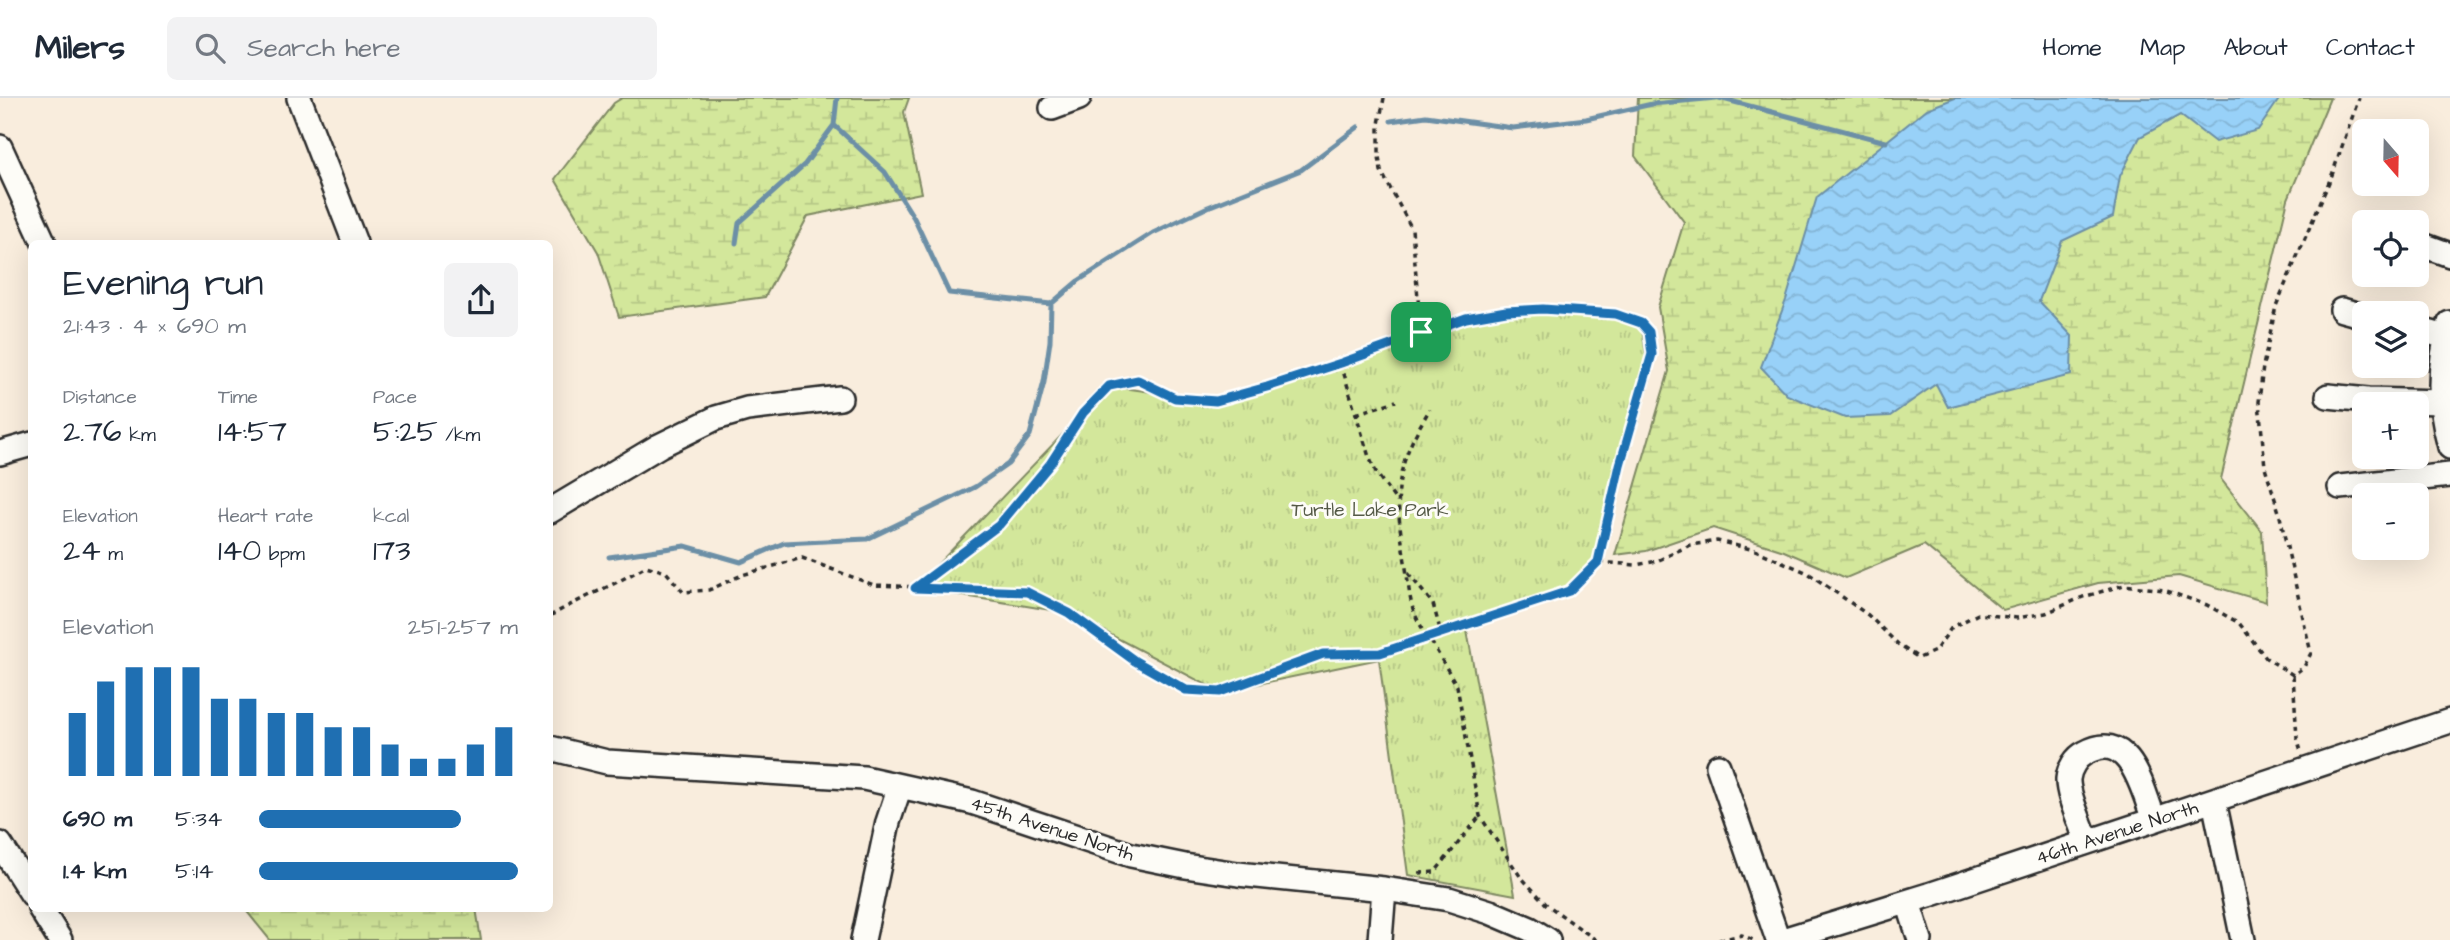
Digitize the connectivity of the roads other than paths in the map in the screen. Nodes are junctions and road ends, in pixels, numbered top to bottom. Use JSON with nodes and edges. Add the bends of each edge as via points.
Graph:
{"nodes":[{"id":1,"x":299,"y":98,"type":"edge"},
{"id":2,"x":1079,"y":98,"type":"edge"},
{"id":3,"x":1052,"y":108,"type":"dead end"},
{"id":4,"x":0,"y":147,"type":"edge"},
{"id":5,"x":8,"y":186,"type":"edge"},
{"id":6,"x":42,"y":240,"type":"edge"},
{"id":7,"x":354,"y":240,"type":"edge"},
{"id":8,"x":2429,"y":247,"type":"edge"},
{"id":9,"x":2450,"y":255,"type":"edge"},
{"id":10,"x":2429,"y":329,"type":"edge"},
{"id":11,"x":2448,"y":330,"type":"edge"},
{"id":12,"x":2328,"y":396,"type":"dead end"},
{"id":13,"x":840,"y":398,"type":"dead end"},
{"id":14,"x":2441,"y":402,"type":"junction"},
{"id":15,"x":28,"y":445,"type":"edge"},
{"id":16,"x":2450,"y":447,"type":"edge"},
{"id":17,"x":0,"y":453,"type":"edge"},
{"id":18,"x":2450,"y":475,"type":"edge"},
{"id":19,"x":2340,"y":487,"type":"dead end"},
{"id":20,"x":553,"y":509,"type":"edge"},
{"id":21,"x":2450,"y":721,"type":"edge"},
{"id":22,"x":553,"y":749,"type":"edge"},
{"id":23,"x":1718,"y":765,"type":"dead end"},
{"id":24,"x":900,"y":786,"type":"junction"},
{"id":25,"x":2214,"y":801,"type":"junction"},
{"id":26,"x":2154,"y":820,"type":"junction"},
{"id":27,"x":2087,"y":842,"type":"junction"},
{"id":28,"x":0,"y":844,"type":"edge"},
{"id":29,"x":28,"y":888,"type":"edge"},
{"id":30,"x":1395,"y":891,"type":"junction"},
{"id":31,"x":1908,"y":902,"type":"junction"},
{"id":32,"x":42,"y":912,"type":"edge"},
{"id":33,"x":60,"y":940,"type":"edge"},
{"id":34,"x":863,"y":940,"type":"edge"},
{"id":35,"x":1380,"y":940,"type":"edge"},
{"id":36,"x":1548,"y":940,"type":"edge"},
{"id":37,"x":1781,"y":940,"type":"edge"},
{"id":38,"x":1920,"y":940,"type":"edge"},
{"id":39,"x":2244,"y":940,"type":"edge"}],
"edges":[{"from":1,"to":7,"type":"street"},
{"from":2,"to":3,"type":"street"},
{"from":4,"to":5,"type":"street"},
{"from":5,"to":6,"type":"street"},
{"from":8,"to":9,"type":"street"},
{"from":10,"to":11,"type":"street"},
{"from":11,"to":14,"type":"street"},
{"from":12,"to":14,"type":"street"},
{"from":13,"to":20,"type":"street","via":[[747,409],[716,418]]},
{"from":14,"to":16,"type":"street"},
{"from":15,"to":17,"type":"street"},
{"from":18,"to":19,"type":"street"},
{"from":21,"to":25,"type":"street","name":"46th Avenue North"},
{"from":22,"to":24,"type":"street","name":"45th Avenue North","via":[[607,762],[864,778]]},
{"from":23,"to":37,"type":"street"},
{"from":24,"to":30,"type":"street","name":"45th Avenue North","via":[[972,802],[1131,855],[1238,874]]},
{"from":24,"to":34,"type":"street"},
{"from":25,"to":26,"type":"street","name":"46th Avenue North"},
{"from":25,"to":39,"type":"street"},
{"from":26,"to":27,"type":"street","name":"46th Avenue North"},
{"from":26,"to":27,"type":"street","via":[[2130,760],[2118,751],[2092,748],[2079,755],[2068,780]]},
{"from":27,"to":31,"type":"street","name":"46th Avenue North"},
{"from":28,"to":29,"type":"street"},
{"from":30,"to":35,"type":"street"},
{"from":30,"to":36,"type":"street","name":"45th Avenue North","via":[[1448,899],[1490,912]]},
{"from":31,"to":37,"type":"street","name":"46th Avenue North"},
{"from":31,"to":38,"type":"street"},
{"from":32,"to":33,"type":"street"}]}
